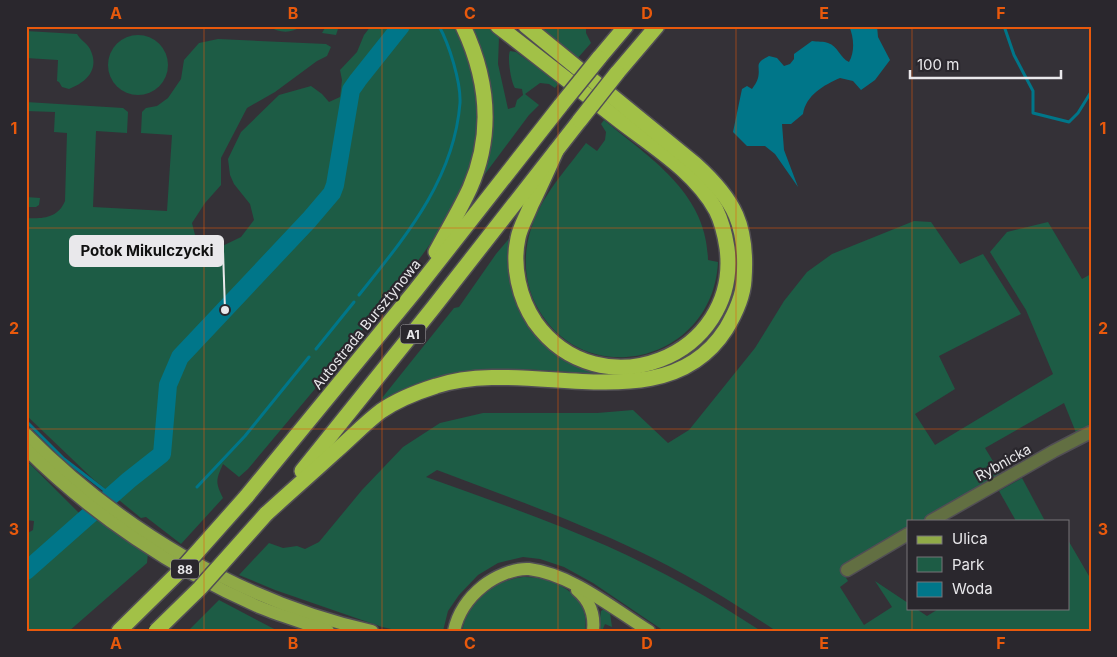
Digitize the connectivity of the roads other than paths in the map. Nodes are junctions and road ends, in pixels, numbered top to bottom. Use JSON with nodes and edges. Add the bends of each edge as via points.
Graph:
{"nodes":[{"id":1,"x":463,"y":26,"type":"edge"},
{"id":2,"x":498,"y":26,"type":"edge"},
{"id":3,"x":526,"y":26,"type":"edge"},
{"id":4,"x":626,"y":26,"type":"edge"},
{"id":5,"x":656,"y":26,"type":"edge"},
{"id":6,"x":556,"y":151,"type":"junction"},
{"id":7,"x":414,"y":291,"type":"junction"},
{"id":8,"x":1091,"y":432,"type":"edge"},
{"id":9,"x":26,"y":434,"type":"edge"},
{"id":10,"x":26,"y":449,"type":"edge"},
{"id":11,"x":79,"y":490,"type":"junction"},
{"id":12,"x":266,"y":514,"type":"junction"},
{"id":13,"x":118,"y":520,"type":"junction"},
{"id":14,"x":933,"y":520,"type":"edge"},
{"id":15,"x":907,"y":535,"type":"edge"},
{"id":16,"x":847,"y":570,"type":"dead end"},
{"id":17,"x":563,"y":580,"type":"junction"},
{"id":18,"x":260,"y":607,"type":"junction"},
{"id":19,"x":454,"y":628,"type":"edge"},
{"id":20,"x":119,"y":631,"type":"edge"},
{"id":21,"x":156,"y":631,"type":"edge"},
{"id":22,"x":308,"y":631,"type":"edge"},
{"id":23,"x":328,"y":631,"type":"edge"},
{"id":24,"x":372,"y":631,"type":"edge"},
{"id":25,"x":593,"y":631,"type":"edge"},
{"id":26,"x":648,"y":631,"type":"edge"}],
"edges":[{"from":1,"to":7,"type":"highway","via":[[482,76],[485,104],[480,160],[470,188]]},
{"from":2,"to":6,"type":"highway","via":[[686,174],[716,211],[725,235],[729,262],[726,283],[719,306],[706,327],[673,354],[648,364],[619,368],[593,363],[568,354],[545,335],[528,311],[518,285],[518,238]]},
{"from":3,"to":12,"type":"highway","via":[[696,164],[728,199],[743,234],[746,261],[744,287],[736,314],[720,338],[702,355],[665,376],[620,382],[500,376],[464,379],[411,395],[382,411]]},
{"from":4,"to":7,"type":"highway","name":"Autostrada Bursztynowa","number":"A1","bridge":true},
{"from":5,"to":6,"type":"highway","number":"A1","bridge":true},
{"from":6,"to":12,"type":"highway","number":"A1"},
{"from":7,"to":20,"type":"highway","name":"Autostrada Bursztynowa","number":"A1","bridge":true,"via":[[246,497],[182,569]]},
{"from":8,"to":14,"type":"street","name":"Rybnicka"},
{"from":9,"to":11,"type":"main road","number":"88"},
{"from":10,"to":11,"type":"main road","number":"88"},
{"from":11,"to":13,"type":"main road","number":"88"},
{"from":12,"to":21,"type":"highway","number":"A1","bridge":true,"via":[[200,588]]},
{"from":13,"to":18,"type":"main road","number":"88","via":[[143,543],[198,577]]},
{"from":13,"to":24,"type":"main road","number":"88","via":[[262,595],[342,624]]},
{"from":15,"to":16,"type":"street"},
{"from":17,"to":19,"type":"main road","via":[[527,569],[506,574],[472,594]]},
{"from":17,"to":25,"type":"main road","via":[[583,596],[591,608]]},
{"from":17,"to":26,"type":"main road","via":[[592,594]]},
{"from":18,"to":22,"type":"main road"},
{"from":18,"to":23,"type":"main road","number":"88"}]}
